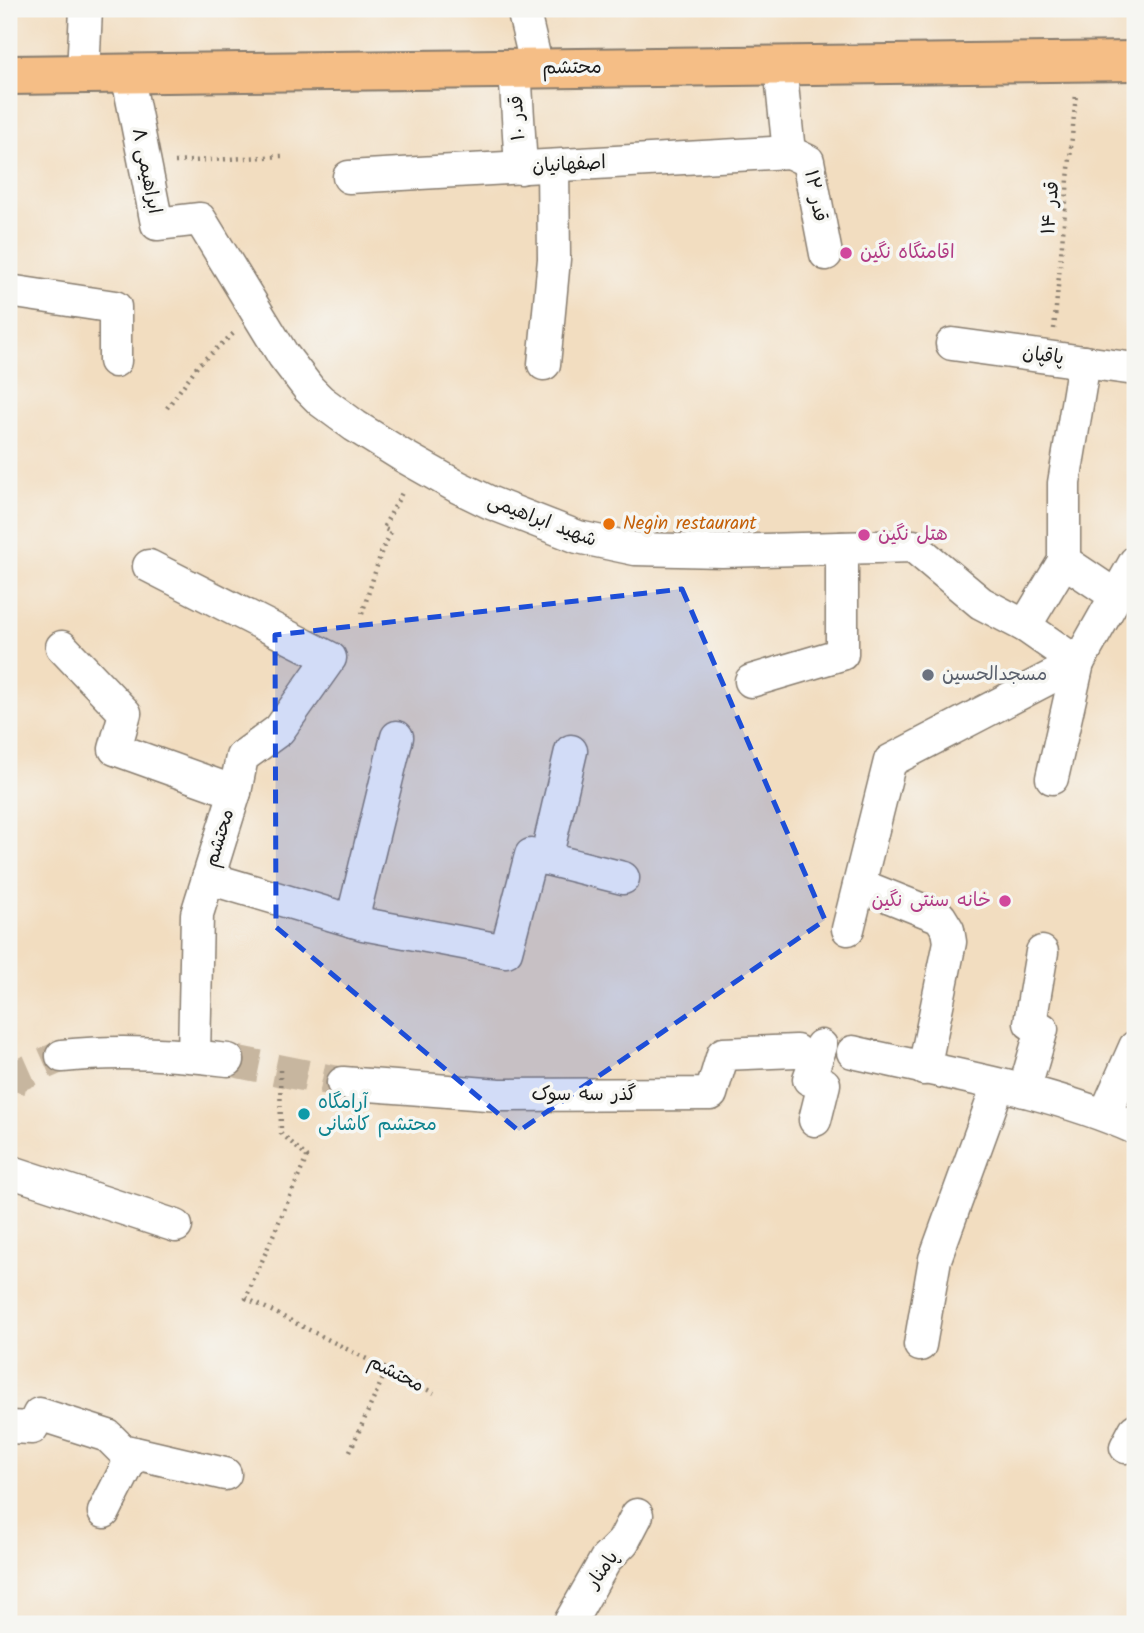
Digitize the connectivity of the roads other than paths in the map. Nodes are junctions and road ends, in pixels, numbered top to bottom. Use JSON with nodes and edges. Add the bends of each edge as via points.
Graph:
{"nodes":[{"id":1,"x":86,"y":9,"type":"edge"},
{"id":2,"x":523,"y":9,"type":"edge"},
{"id":3,"x":1135,"y":61,"type":"edge"},
{"id":4,"x":780,"y":66,"type":"junction"},
{"id":5,"x":526,"y":68,"type":"junction"},
{"id":6,"x":83,"y":74,"type":"junction"},
{"id":7,"x":127,"y":74,"type":"junction"},
{"id":8,"x":9,"y":75,"type":"edge"},
{"id":9,"x":789,"y":152,"type":"junction"},
{"id":10,"x":554,"y":166,"type":"junction"},
{"id":11,"x":521,"y":167,"type":"junction"},
{"id":12,"x":349,"y":177,"type":"dead end"},
{"id":13,"x":201,"y":219,"type":"joint"},
{"id":14,"x":826,"y":254,"type":"dead end"},
{"id":15,"x":9,"y":291,"type":"edge"},
{"id":16,"x":951,"y":344,"type":"dead end"},
{"id":17,"x":115,"y":361,"type":"dead end"},
{"id":18,"x":1084,"y":362,"type":"junction"},
{"id":19,"x":544,"y":364,"type":"dead end"},
{"id":20,"x":1135,"y":369,"type":"edge"},
{"id":21,"x":842,"y":548,"type":"junction"},
{"id":22,"x":1064,"y":561,"type":"junction"},
{"id":23,"x":1135,"y":562,"type":"edge"},
{"id":24,"x":149,"y":566,"type":"dead end"},
{"id":25,"x":1116,"y":596,"type":"junction"},
{"id":26,"x":1025,"y":626,"type":"junction"},
{"id":27,"x":61,"y":647,"type":"dead end"},
{"id":28,"x":1078,"y":663,"type":"junction"},
{"id":29,"x":751,"y":681,"type":"dead end"},
{"id":30,"x":397,"y":737,"type":"dead end"},
{"id":31,"x":570,"y":751,"type":"dead end"},
{"id":32,"x":1052,"y":778,"type":"dead end"},
{"id":33,"x":235,"y":792,"type":"junction"},
{"id":34,"x":546,"y":859,"type":"junction"},
{"id":35,"x":208,"y":878,"type":"junction"},
{"id":36,"x":623,"y":878,"type":"dead end"},
{"id":37,"x":860,"y":885,"type":"junction"},
{"id":38,"x":352,"y":921,"type":"junction"},
{"id":39,"x":848,"y":929,"type":"dead end"},
{"id":40,"x":1042,"y":952,"type":"dead end"},
{"id":41,"x":1135,"y":1047,"type":"edge"},
{"id":42,"x":853,"y":1052,"type":"dead end"},
{"id":43,"x":62,"y":1056,"type":"tunnel mouth"},
{"id":44,"x":194,"y":1056,"type":"junction"},
{"id":45,"x":228,"y":1060,"type":"tunnel mouth"},
{"id":46,"x":924,"y":1069,"type":"junction"},
{"id":47,"x":343,"y":1083,"type":"tunnel mouth"},
{"id":48,"x":1011,"y":1089,"type":"junction"},
{"id":49,"x":1105,"y":1115,"type":"junction"},
{"id":50,"x":815,"y":1120,"type":"dead end"},
{"id":51,"x":1135,"y":1128,"type":"edge"},
{"id":52,"x":9,"y":1171,"type":"edge"},
{"id":53,"x":176,"y":1226,"type":"dead end"},
{"id":54,"x":920,"y":1345,"type":"dead end"},
{"id":55,"x":9,"y":1427,"type":"edge"},
{"id":56,"x":134,"y":1453,"type":"junction"},
{"id":57,"x":225,"y":1474,"type":"dead end"},
{"id":58,"x":104,"y":1512,"type":"dead end"},
{"id":59,"x":637,"y":1515,"type":"dead end"},
{"id":60,"x":578,"y":1622,"type":"edge"}],
"edges":[{"from":1,"to":6,"type":"street"},
{"from":2,"to":5,"type":"street","name":"قدر ۱۰"},
{"from":3,"to":4,"type":"main road","name":"محتشم"},
{"from":4,"to":5,"type":"main road","name":"محتشم"},
{"from":4,"to":9,"type":"street","name":"قدر ۱۲"},
{"from":5,"to":7,"type":"main road","name":"محتشم"},
{"from":5,"to":11,"type":"street","name":"قدر ۱۰"},
{"from":6,"to":7,"type":"main road","name":"محتشم"},
{"from":6,"to":8,"type":"main road","name":"محتشم"},
{"from":7,"to":13,"type":"street","name":"ابراهیمی ۸","via":[[157,225]]},
{"from":9,"to":10,"type":"street","name":"اصفهانیان"},
{"from":9,"to":14,"type":"street","name":"قدر ۱۲","via":[[808,161]]},
{"from":10,"to":11,"type":"street","name":"اصفهانیان"},
{"from":10,"to":19,"type":"street","via":[[554,259]]},
{"from":11,"to":12,"type":"street","name":"اصفهانیان"},
{"from":13,"to":21,"type":"street","name":"شهید ابراهیمی","via":[[283,355],[321,401],[418,464],[491,503],[578,537],[635,550]]},
{"from":15,"to":17,"type":"street","via":[[115,307]]},
{"from":16,"to":18,"type":"street","name":"پاقپان"},
{"from":18,"to":20,"type":"street","name":"پاقپان"},
{"from":18,"to":22,"type":"street","via":[[1064,483]]},
{"from":21,"to":26,"type":"street","name":"شهید ابراهیمی","via":[[914,547],[981,603]]},
{"from":21,"to":29,"type":"street","via":[[842,653]]},
{"from":22,"to":25,"type":"street"},
{"from":22,"to":26,"type":"street"},
{"from":23,"to":25,"type":"street"},
{"from":24,"to":33,"type":"street","via":[[330,658],[279,730],[242,757]]},
{"from":25,"to":28,"type":"street"},
{"from":26,"to":28,"type":"street","name":"شهید ابراهیمی"},
{"from":27,"to":33,"type":"street","name":"محتشم","via":[[125,713],[115,749]]},
{"from":28,"to":32,"type":"street"},
{"from":28,"to":37,"type":"street","via":[[890,761]]},
{"from":30,"to":38,"type":"street"},
{"from":31,"to":34,"type":"street"},
{"from":33,"to":35,"type":"street","name":"محتشم"},
{"from":34,"to":36,"type":"street"},
{"from":34,"to":38,"type":"street","via":[[531,855],[506,951]]},
{"from":35,"to":38,"type":"street"},
{"from":35,"to":44,"type":"street","name":"محتشم","via":[[197,914]]},
{"from":37,"to":39,"type":"street"},
{"from":37,"to":46,"type":"street","via":[[940,917],[948,930],[950,942]]},
{"from":40,"to":48,"type":"street","via":[[1030,1023],[1042,1030]]},
{"from":41,"to":49,"type":"street"},
{"from":42,"to":46,"type":"street"},
{"from":43,"to":44,"type":"street","via":[[119,1052]]},
{"from":44,"to":45,"type":"street"},
{"from":46,"to":48,"type":"street"},
{"from":47,"to":50,"type":"street","name":"گذر سه سوک","via":[[500,1095],[710,1094],[723,1054],[808,1049],[809,1079],[824,1084]]},
{"from":48,"to":49,"type":"street"},
{"from":48,"to":54,"type":"street","via":[[935,1259]]},
{"from":49,"to":51,"type":"street"},
{"from":52,"to":53,"type":"street"},
{"from":55,"to":56,"type":"street","via":[[32,1429],[39,1415],[108,1436],[122,1450]]},
{"from":56,"to":57,"type":"street"},
{"from":56,"to":58,"type":"street"},
{"from":59,"to":60,"type":"street","name":"پامنار","via":[[624,1542],[606,1559]]}]}
